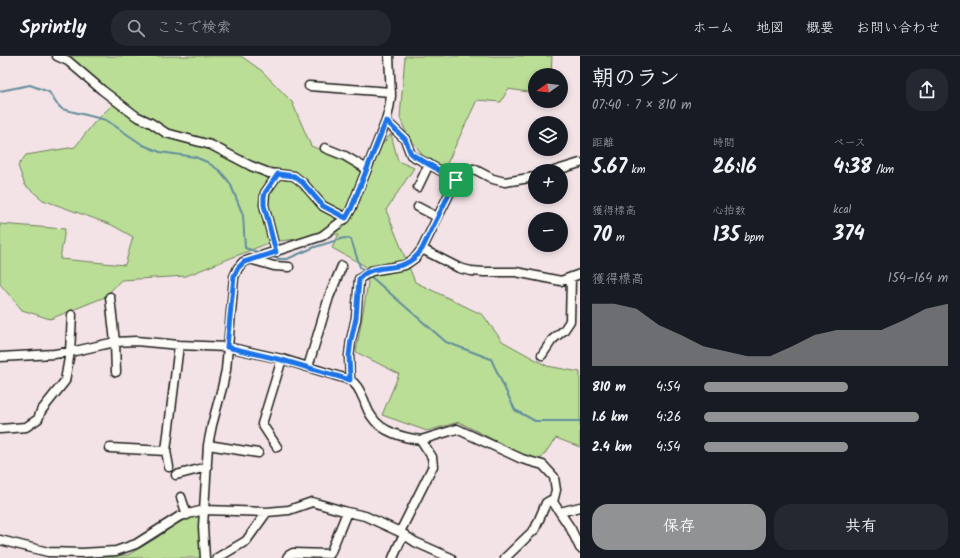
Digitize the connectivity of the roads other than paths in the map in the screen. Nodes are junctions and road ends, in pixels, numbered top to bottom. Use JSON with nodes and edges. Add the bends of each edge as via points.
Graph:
{"nodes":[{"id":1,"x":57,"y":56,"type":"edge"},
{"id":2,"x":389,"y":56,"type":"edge"},
{"id":3,"x":309,"y":86,"type":"dead end"},
{"id":4,"x":391,"y":92,"type":"junction"},
{"id":5,"x":386,"y":121,"type":"junction"},
{"id":6,"x":325,"y":148,"type":"dead end"},
{"id":7,"x":580,"y":163,"type":"edge"},
{"id":8,"x":429,"y":164,"type":"junction"},
{"id":9,"x":568,"y":167,"type":"edge"},
{"id":10,"x":367,"y":169,"type":"junction"},
{"id":11,"x":278,"y":174,"type":"junction"},
{"id":12,"x":528,"y":178,"type":"edge"},
{"id":13,"x":456,"y":180,"type":"junction"},
{"id":14,"x":418,"y":187,"type":"dead end"},
{"id":15,"x":418,"y":207,"type":"dead end"},
{"id":16,"x":437,"y":217,"type":"junction"},
{"id":17,"x":346,"y":218,"type":"junction"},
{"id":18,"x":422,"y":249,"type":"junction"},
{"id":19,"x":274,"y":252,"type":"junction"},
{"id":20,"x":257,"y":258,"type":"junction"},
{"id":21,"x":342,"y":266,"type":"dead end"},
{"id":22,"x":290,"y":267,"type":"dead end"},
{"id":23,"x":580,"y":274,"type":"edge"},
{"id":24,"x":571,"y":278,"type":"junction"},
{"id":25,"x":110,"y":297,"type":"dead end"},
{"id":26,"x":72,"y":315,"type":"dead end"},
{"id":27,"x":115,"y":342,"type":"junction"},
{"id":28,"x":180,"y":345,"type":"junction"},
{"id":29,"x":227,"y":347,"type":"junction"},
{"id":30,"x":70,"y":352,"type":"junction"},
{"id":31,"x":542,"y":355,"type":"dead end"},
{"id":32,"x":0,"y":358,"type":"edge"},
{"id":33,"x":282,"y":360,"type":"junction"},
{"id":34,"x":308,"y":367,"type":"junction"},
{"id":35,"x":116,"y":372,"type":"dead end"},
{"id":36,"x":350,"y":380,"type":"junction"},
{"id":37,"x":0,"y":429,"type":"edge"},
{"id":38,"x":421,"y":440,"type":"junction"},
{"id":39,"x":208,"y":445,"type":"junction"},
{"id":40,"x":277,"y":447,"type":"dead end"},
{"id":41,"x":110,"y":448,"type":"dead end"},
{"id":42,"x":166,"y":451,"type":"junction"},
{"id":43,"x":258,"y":453,"type":"dead end"},
{"id":44,"x":169,"y":467,"type":"dead end"},
{"id":45,"x":207,"y":467,"type":"junction"},
{"id":46,"x":176,"y":475,"type":"dead end"},
{"id":47,"x":180,"y":497,"type":"dead end"},
{"id":48,"x":553,"y":502,"type":"junction"},
{"id":49,"x":580,"y":507,"type":"edge"},
{"id":50,"x":204,"y":510,"type":"junction"},
{"id":51,"x":267,"y":512,"type":"junction"},
{"id":52,"x":347,"y":512,"type":"junction"},
{"id":53,"x":560,"y":512,"type":"junction"},
{"id":54,"x":187,"y":515,"type":"junction"},
{"id":55,"x":403,"y":534,"type":"junction"},
{"id":56,"x":0,"y":540,"type":"edge"},
{"id":57,"x":580,"y":548,"type":"edge"},
{"id":58,"x":205,"y":558,"type":"edge"},
{"id":59,"x":217,"y":558,"type":"edge"},
{"id":60,"x":287,"y":558,"type":"edge"},
{"id":61,"x":393,"y":558,"type":"edge"},
{"id":62,"x":451,"y":558,"type":"edge"},
{"id":63,"x":505,"y":558,"type":"edge"}],
"edges":[{"from":1,"to":11,"type":"street","via":[[68,61],[136,116],[166,132],[212,145],[251,166]]},
{"from":2,"to":4,"type":"street"},
{"from":3,"to":4,"type":"street"},
{"from":4,"to":5,"type":"street"},
{"from":5,"to":8,"type":"street","via":[[405,139],[411,154]]},
{"from":5,"to":10,"type":"street"},
{"from":6,"to":10,"type":"street"},
{"from":7,"to":9,"type":"street"},
{"from":8,"to":13,"type":"street"},
{"from":8,"to":14,"type":"street"},
{"from":10,"to":17,"type":"street"},
{"from":11,"to":17,"type":"street","via":[[294,176],[323,206]]},
{"from":11,"to":19,"type":"street","via":[[264,197]]},
{"from":12,"to":13,"type":"street","via":[[506,182],[493,179],[474,169],[460,172]]},
{"from":13,"to":16,"type":"street"},
{"from":15,"to":16,"type":"street"},
{"from":16,"to":18,"type":"street"},
{"from":17,"to":19,"type":"street","via":[[322,236]]},
{"from":18,"to":24,"type":"street","via":[[459,268],[471,271],[516,272],[561,280]]},
{"from":18,"to":36,"type":"street","via":[[405,265],[370,271],[360,278],[349,356]]},
{"from":19,"to":20,"type":"street"},
{"from":20,"to":22,"type":"street","via":[[274,266]]},
{"from":20,"to":29,"type":"street","via":[[244,262],[234,276]]},
{"from":21,"to":34,"type":"street","via":[[328,298]]},
{"from":23,"to":24,"type":"street"},
{"from":24,"to":31,"type":"street","via":[[570,321]]},
{"from":25,"to":27,"type":"street"},
{"from":26,"to":30,"type":"street"},
{"from":27,"to":28,"type":"street"},
{"from":27,"to":30,"type":"street"},
{"from":27,"to":35,"type":"street"},
{"from":28,"to":29,"type":"street"},
{"from":28,"to":42,"type":"street"},
{"from":29,"to":33,"type":"street"},
{"from":29,"to":39,"type":"street","via":[[226,370]]},
{"from":30,"to":32,"type":"street"},
{"from":30,"to":37,"type":"street","via":[[65,381],[41,411],[38,419],[26,427]]},
{"from":33,"to":34,"type":"street"},
{"from":33,"to":40,"type":"street","via":[[262,424]]},
{"from":34,"to":36,"type":"street"},
{"from":36,"to":38,"type":"street","via":[[356,384],[372,417],[381,427]]},
{"from":38,"to":48,"type":"street","via":[[457,429],[522,459],[542,465],[554,477],[556,490]]},
{"from":38,"to":55,"type":"street","via":[[432,457],[432,466]]},
{"from":39,"to":43,"type":"street"},
{"from":39,"to":45,"type":"street"},
{"from":41,"to":42,"type":"street"},
{"from":42,"to":44,"type":"street"},
{"from":45,"to":46,"type":"street"},
{"from":45,"to":50,"type":"street"},
{"from":47,"to":54,"type":"street"},
{"from":48,"to":53,"type":"street"},
{"from":48,"to":63,"type":"street","via":[[551,500],[546,503],[535,529]]},
{"from":49,"to":53,"type":"street"},
{"from":50,"to":51,"type":"street"},
{"from":50,"to":54,"type":"street"},
{"from":50,"to":58,"type":"street"},
{"from":51,"to":52,"type":"street","via":[[289,510],[312,502]]},
{"from":51,"to":59,"type":"street","via":[[246,541]]},
{"from":52,"to":55,"type":"street","via":[[365,516]]},
{"from":52,"to":60,"type":"street","via":[[330,554],[293,553]]},
{"from":53,"to":57,"type":"street"},
{"from":54,"to":56,"type":"street","via":[[180,516],[136,544],[116,552],[48,552]]},
{"from":55,"to":61,"type":"street"},
{"from":55,"to":62,"type":"street"}]}
